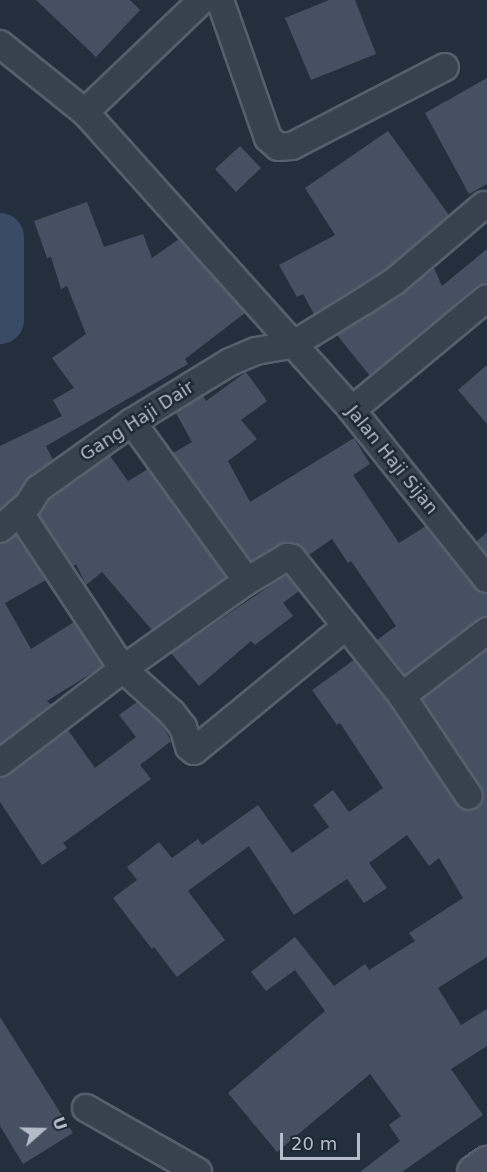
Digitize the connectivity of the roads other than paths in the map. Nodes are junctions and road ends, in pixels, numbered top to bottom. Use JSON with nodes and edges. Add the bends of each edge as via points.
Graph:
{"nodes":[{"id":1,"x":202,"y":0,"type":"edge"},
{"id":2,"x":220,"y":0,"type":"edge"},
{"id":3,"x":0,"y":44,"type":"edge"},
{"id":4,"x":445,"y":68,"type":"dead end"},
{"id":5,"x":85,"y":112,"type":"junction"},
{"id":6,"x":484,"y":205,"type":"dead end"},
{"id":7,"x":487,"y":298,"type":"edge"},
{"id":8,"x":294,"y":344,"type":"junction"},
{"id":9,"x":352,"y":410,"type":"junction"},
{"id":10,"x":132,"y":422,"type":"junction"},
{"id":11,"x":19,"y":512,"type":"junction"},
{"id":12,"x":0,"y":529,"type":"edge"},
{"id":13,"x":487,"y":579,"type":"edge"},
{"id":14,"x":247,"y":581,"type":"junction"},
{"id":15,"x":346,"y":626,"type":"junction"},
{"id":16,"x":487,"y":631,"type":"edge"},
{"id":17,"x":123,"y":669,"type":"junction"},
{"id":18,"x":402,"y":696,"type":"junction"},
{"id":19,"x":0,"y":763,"type":"edge"},
{"id":20,"x":469,"y":796,"type":"dead end"},
{"id":21,"x":86,"y":1108,"type":"dead end"},
{"id":22,"x":487,"y":1163,"type":"edge"},
{"id":23,"x":198,"y":1172,"type":"edge"},
{"id":24,"x":474,"y":1172,"type":"edge"}],
"edges":[{"from":1,"to":5,"type":"street"},
{"from":2,"to":4,"type":"street","via":[[268,138],[278,147],[292,146]]},
{"from":3,"to":5,"type":"street","name":"Jalan Haji Sijan"},
{"from":5,"to":8,"type":"street","name":"Jalan Haji Sijan"},
{"from":6,"to":8,"type":"street","via":[[395,281]]},
{"from":7,"to":9,"type":"street"},
{"from":8,"to":9,"type":"street","name":"Jalan Haji Sijan"},
{"from":8,"to":10,"type":"street","name":"Gang Haji Dair","via":[[256,351],[230,362]]},
{"from":9,"to":13,"type":"street","name":"Jalan Haji Sijan"},
{"from":10,"to":11,"type":"street","name":"Gang Haji Dair","via":[[38,489]]},
{"from":10,"to":14,"type":"street"},
{"from":11,"to":12,"type":"street","name":"Gang Haji Dair"},
{"from":11,"to":17,"type":"street"},
{"from":14,"to":15,"type":"street","via":[[283,558],[292,558]]},
{"from":14,"to":17,"type":"street"},
{"from":15,"to":17,"type":"street","via":[[194,751],[172,713]]},
{"from":15,"to":18,"type":"street"},
{"from":16,"to":18,"type":"street"},
{"from":17,"to":19,"type":"street"},
{"from":18,"to":20,"type":"street"},
{"from":21,"to":23,"type":"street"},
{"from":22,"to":24,"type":"main road"}]}
